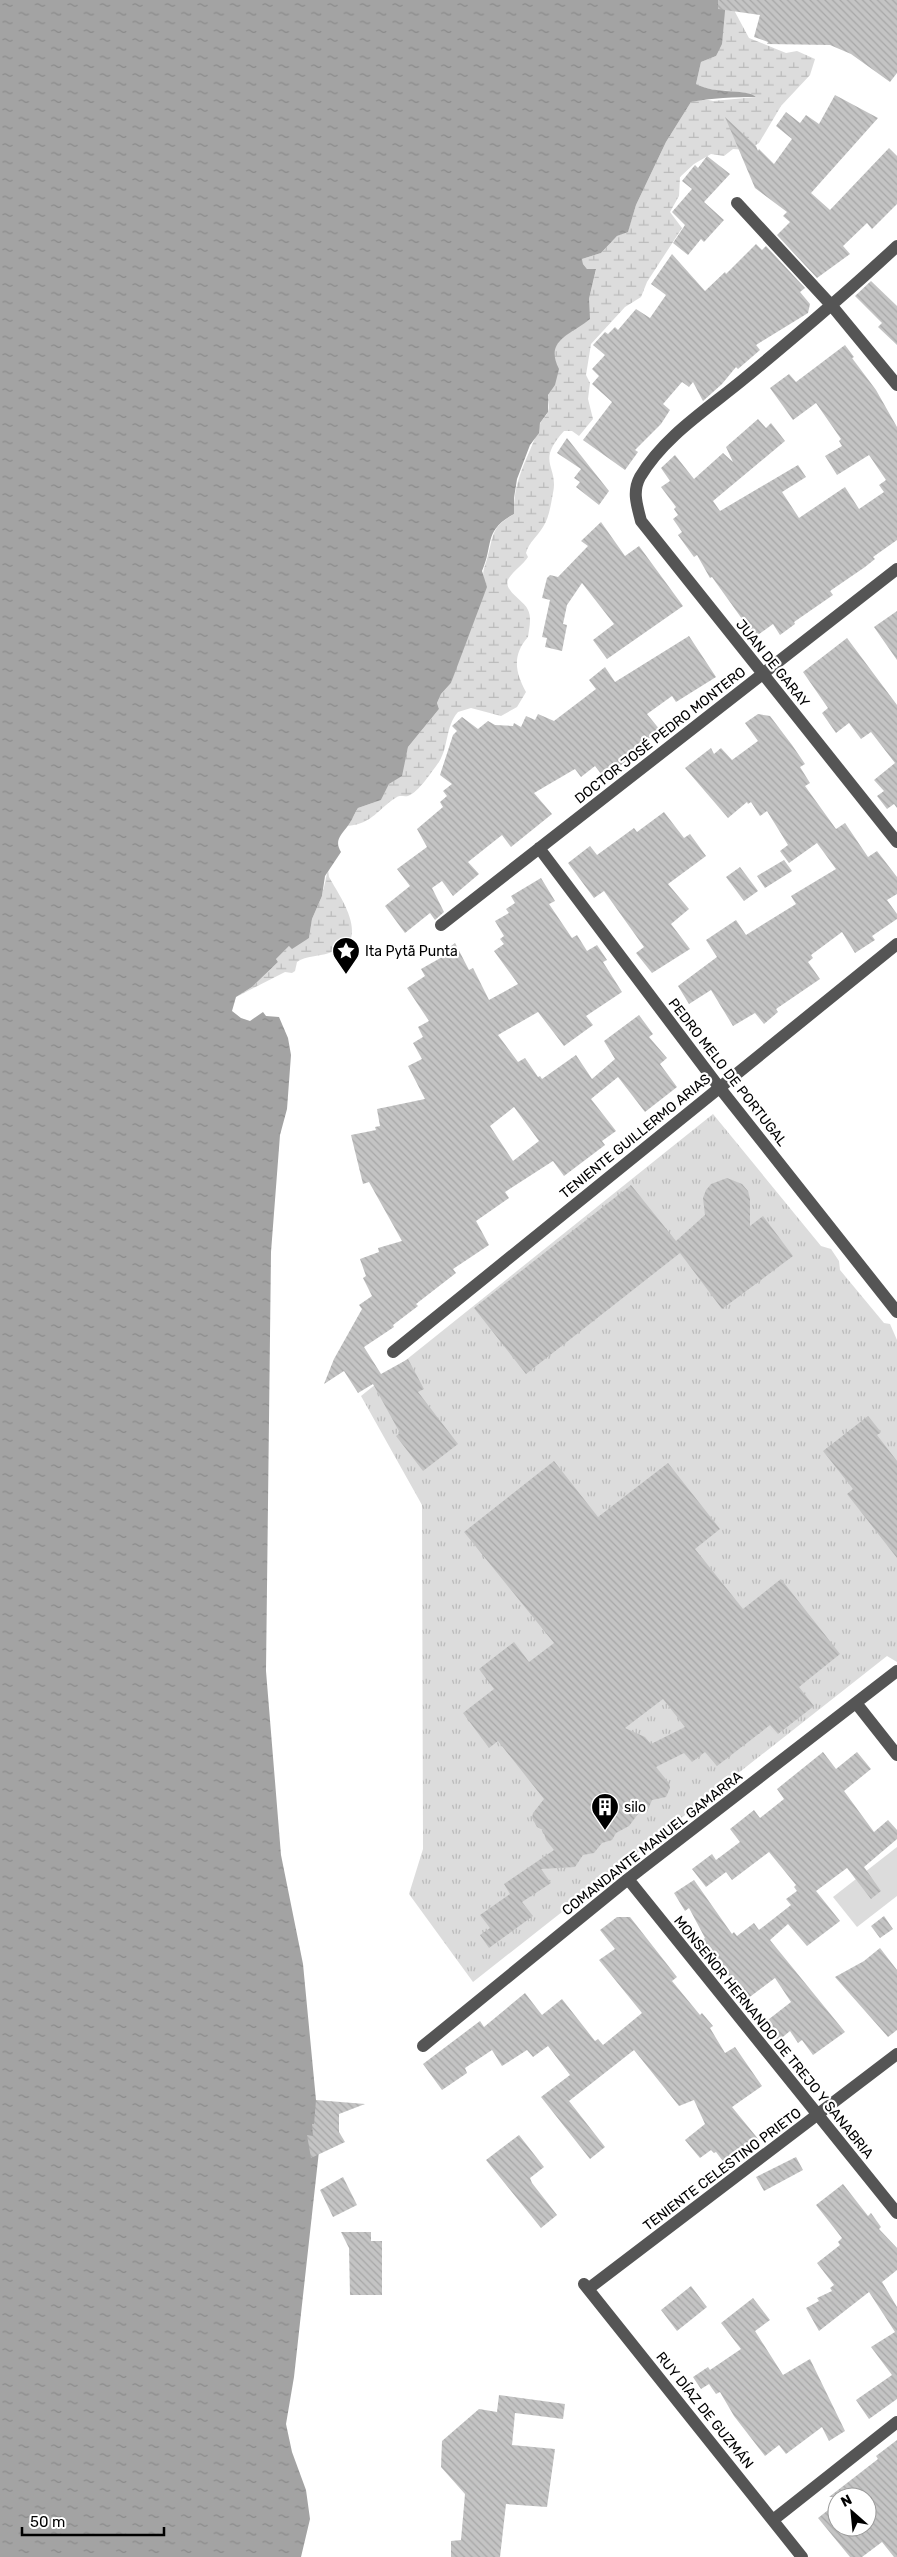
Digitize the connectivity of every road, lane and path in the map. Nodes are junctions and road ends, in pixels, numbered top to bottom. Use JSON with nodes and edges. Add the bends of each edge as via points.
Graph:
{"nodes":[{"id":1,"x":737,"y":203,"type":"dead end"},
{"id":2,"x":897,"y":246,"type":"edge"},
{"id":3,"x":832,"y":306,"type":"junction"},
{"id":4,"x":897,"y":385,"type":"edge"},
{"id":5,"x":897,"y":569,"type":"edge"},
{"id":6,"x":763,"y":675,"type":"junction"},
{"id":7,"x":897,"y":842,"type":"edge"},
{"id":8,"x":538,"y":848,"type":"junction"},
{"id":9,"x":441,"y":925,"type":"dead end"},
{"id":10,"x":897,"y":944,"type":"edge"},
{"id":11,"x":719,"y":1087,"type":"junction"},
{"id":12,"x":895,"y":1307,"type":"edge"},
{"id":13,"x":392,"y":1352,"type":"dead end"},
{"id":14,"x":897,"y":1671,"type":"edge"},
{"id":15,"x":856,"y":1703,"type":"junction"},
{"id":16,"x":897,"y":1755,"type":"edge"},
{"id":17,"x":628,"y":1879,"type":"junction"},
{"id":18,"x":426,"y":2043,"type":"dead end"},
{"id":19,"x":897,"y":2054,"type":"edge"},
{"id":20,"x":818,"y":2115,"type":"junction"},
{"id":21,"x":897,"y":2213,"type":"edge"},
{"id":22,"x":586,"y":2286,"type":"joint"},
{"id":23,"x":897,"y":2422,"type":"edge"},
{"id":24,"x":773,"y":2520,"type":"junction"},
{"id":25,"x":802,"y":2557,"type":"edge"}],
"edges":[{"from":1,"to":3,"type":"street"},
{"from":2,"to":3,"type":"street"},
{"from":3,"to":4,"type":"street"},
{"from":3,"to":6,"type":"street","name":"JUAN DE GARAY","via":[[668,442],[640,476],[636,488],[635,499],[641,521]]},
{"from":5,"to":6,"type":"street","name":"DOCTOR JOSÉ PEDRO MONTERO"},
{"from":6,"to":7,"type":"street","name":"JUAN DE GARAY"},
{"from":6,"to":8,"type":"street","name":"DOCTOR JOSÉ PEDRO MONTERO"},
{"from":8,"to":9,"type":"street","name":"DOCTOR JOSÉ PEDRO MONTERO"},
{"from":8,"to":11,"type":"street","name":"PEDRO MELO DE PORTUGAL"},
{"from":10,"to":11,"type":"street","name":"TENIENTE GUILLERMO ARIAS"},
{"from":11,"to":12,"type":"street","name":"PEDRO MELO DE PORTUGAL"},
{"from":11,"to":13,"type":"street","name":"TENIENTE GUILLERMO ARIAS"},
{"from":14,"to":15,"type":"street","name":"COMANDANTE MANUEL GAMARRA"},
{"from":15,"to":16,"type":"street"},
{"from":15,"to":17,"type":"street","name":"COMANDANTE MANUEL GAMARRA"},
{"from":17,"to":18,"type":"street","name":"COMANDANTE MANUEL GAMARRA"},
{"from":17,"to":20,"type":"street","name":"MONSEÑOR HERNANDO DE TREJO Y SANABRIA"},
{"from":19,"to":20,"type":"street","name":"TENIENTE CELESTINO PRIETO"},
{"from":20,"to":21,"type":"street","name":"MONSEÑOR HERNANDO DE TREJO Y SANABRIA"},
{"from":20,"to":22,"type":"street","name":"TENIENTE CELESTINO PRIETO"},
{"from":22,"to":24,"type":"street","name":"RUY DÍAZ DE GUZMÁN"},
{"from":23,"to":24,"type":"street"},
{"from":24,"to":25,"type":"street","name":"RUY DÍAZ DE GUZMÁN"}]}
